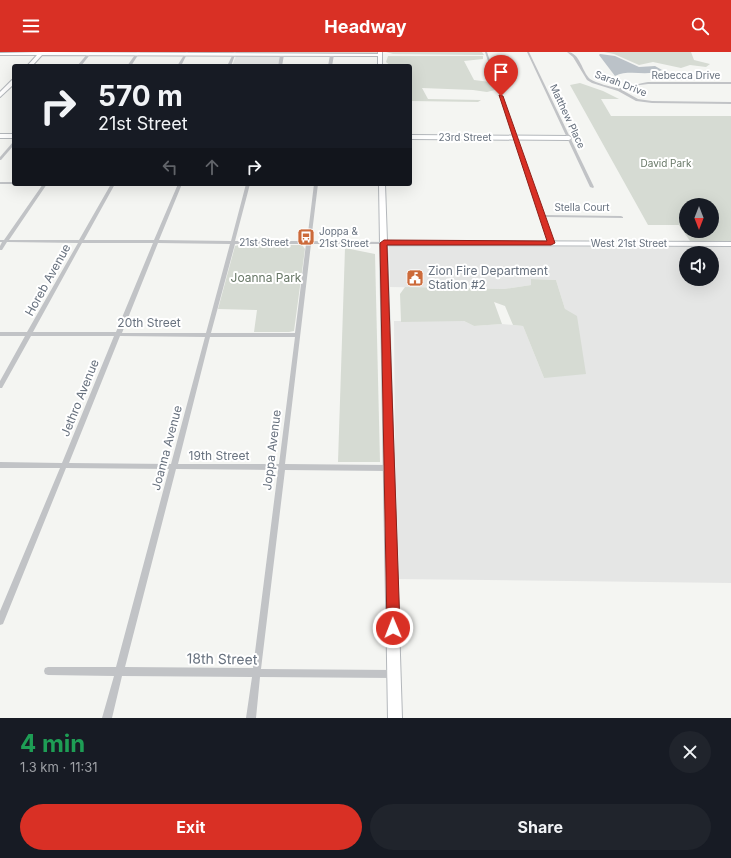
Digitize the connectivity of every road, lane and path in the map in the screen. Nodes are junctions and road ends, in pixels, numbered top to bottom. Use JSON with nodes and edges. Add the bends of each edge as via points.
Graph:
{"nodes":[{"id":1,"x":486,"y":52,"type":"edge"},
{"id":2,"x":528,"y":52,"type":"edge"},
{"id":3,"x":568,"y":52,"type":"edge"},
{"id":4,"x":41,"y":53,"type":"edge"},
{"id":5,"x":90,"y":53,"type":"edge"},
{"id":6,"x":138,"y":53,"type":"edge"},
{"id":7,"x":186,"y":53,"type":"edge"},
{"id":8,"x":234,"y":53,"type":"edge"},
{"id":9,"x":380,"y":53,"type":"edge"},
{"id":10,"x":0,"y":54,"type":"edge"},
{"id":11,"x":282,"y":55,"type":"junction"},
{"id":12,"x":332,"y":55,"type":"junction"},
{"id":13,"x":31,"y":64,"type":"edge"},
{"id":14,"x":81,"y":64,"type":"edge"},
{"id":15,"x":130,"y":64,"type":"edge"},
{"id":16,"x":180,"y":64,"type":"edge"},
{"id":17,"x":230,"y":64,"type":"edge"},
{"id":18,"x":280,"y":64,"type":"edge"},
{"id":19,"x":330,"y":64,"type":"edge"},
{"id":20,"x":380,"y":64,"type":"edge"},
{"id":21,"x":12,"y":83,"type":"edge"},
{"id":22,"x":731,"y":83,"type":"edge"},
{"id":23,"x":619,"y":90,"type":"junction"},
{"id":24,"x":1,"y":93,"type":"edge"},
{"id":25,"x":731,"y":103,"type":"edge"},
{"id":26,"x":0,"y":136,"type":"edge"},
{"id":27,"x":12,"y":136,"type":"edge"},
{"id":28,"x":412,"y":137,"type":"edge"},
{"id":29,"x":515,"y":137,"type":"junction"},
{"id":30,"x":569,"y":138,"type":"junction"},
{"id":31,"x":12,"y":145,"type":"edge"},
{"id":32,"x":0,"y":159,"type":"edge"},
{"id":33,"x":0,"y":182,"type":"edge"},
{"id":34,"x":12,"y":182,"type":"edge"},
{"id":35,"x":44,"y":186,"type":"edge"},
{"id":36,"x":112,"y":186,"type":"edge"},
{"id":37,"x":179,"y":186,"type":"edge"},
{"id":38,"x":247,"y":186,"type":"edge"},
{"id":39,"x":316,"y":186,"type":"edge"},
{"id":40,"x":382,"y":186,"type":"edge"},
{"id":41,"x":592,"y":187,"type":"dead end"},
{"id":42,"x":542,"y":216,"type":"junction"},
{"id":43,"x":622,"y":217,"type":"dead end"},
{"id":44,"x":3,"y":241,"type":"edge"},
{"id":45,"x":82,"y":241,"type":"junction"},
{"id":46,"x":156,"y":242,"type":"junction"},
{"id":47,"x":232,"y":242,"type":"junction"},
{"id":48,"x":308,"y":242,"type":"junction"},
{"id":49,"x":384,"y":243,"type":"junction"},
{"id":50,"x":551,"y":243,"type":"junction"},
{"id":51,"x":731,"y":244,"type":"edge"},
{"id":52,"x":0,"y":248,"type":"edge"},
{"id":53,"x":0,"y":334,"type":"edge"},
{"id":54,"x":30,"y":334,"type":"junction"},
{"id":55,"x":118,"y":334,"type":"junction"},
{"id":56,"x":208,"y":335,"type":"junction"},
{"id":57,"x":297,"y":335,"type":"junction"},
{"id":58,"x":0,"y":386,"type":"edge"},
{"id":59,"x":0,"y":465,"type":"edge"},
{"id":60,"x":64,"y":466,"type":"junction"},
{"id":61,"x":173,"y":467,"type":"junction"},
{"id":62,"x":281,"y":467,"type":"junction"},
{"id":63,"x":389,"y":468,"type":"junction"},
{"id":64,"x":0,"y":621,"type":"edge"},
{"id":65,"x":48,"y":670,"type":"dead end"},
{"id":66,"x":119,"y":671,"type":"junction"},
{"id":67,"x":256,"y":672,"type":"junction"},
{"id":68,"x":394,"y":674,"type":"junction"},
{"id":69,"x":107,"y":718,"type":"edge"},
{"id":70,"x":251,"y":718,"type":"edge"},
{"id":71,"x":395,"y":718,"type":"edge"}],
"edges":[{"from":1,"to":29,"type":"street"},
{"from":2,"to":30,"type":"street","name":"Matthew Place"},
{"from":3,"to":23,"type":"street","name":"Sarah Drive","via":[[574,56],[588,79]]},
{"from":4,"to":5,"type":"street"},
{"from":4,"to":10,"type":"street"},
{"from":4,"to":13,"type":"street"},
{"from":5,"to":6,"type":"street"},
{"from":5,"to":14,"type":"street"},
{"from":6,"to":7,"type":"street"},
{"from":6,"to":15,"type":"street"},
{"from":7,"to":8,"type":"street"},
{"from":7,"to":16,"type":"street"},
{"from":8,"to":11,"type":"street"},
{"from":8,"to":17,"type":"street"},
{"from":9,"to":12,"type":"street"},
{"from":9,"to":20,"type":"street"},
{"from":11,"to":12,"type":"street"},
{"from":11,"to":18,"type":"street"},
{"from":12,"to":19,"type":"street"},
{"from":21,"to":24,"type":"street"},
{"from":22,"to":23,"type":"street","name":"Rebecca Drive","via":[[648,83]]},
{"from":23,"to":25,"type":"street","name":"Sarah Drive","via":[[636,101]]},
{"from":26,"to":27,"type":"street"},
{"from":28,"to":29,"type":"street","name":"23rd Street"},
{"from":29,"to":30,"type":"street","name":"23rd Street"},
{"from":29,"to":42,"type":"street"},
{"from":30,"to":41,"type":"street","name":"Matthew Place"},
{"from":31,"to":32,"type":"street"},
{"from":33,"to":34,"type":"street"},
{"from":35,"to":44,"type":"street"},
{"from":36,"to":45,"type":"street","name":"Horeb Avenue"},
{"from":37,"to":46,"type":"street","name":"Jethro Avenue"},
{"from":38,"to":47,"type":"street","name":"Joanna Avenue"},
{"from":39,"to":48,"type":"street","name":"Joppa Avenue"},
{"from":40,"to":49,"type":"street"},
{"from":42,"to":43,"type":"street","name":"Stella Court"},
{"from":42,"to":50,"type":"street"},
{"from":44,"to":45,"type":"street","name":"21st Street"},
{"from":44,"to":52,"type":"street"},
{"from":45,"to":46,"type":"street","name":"21st Street"},
{"from":45,"to":54,"type":"street","name":"Horeb Avenue"},
{"from":46,"to":47,"type":"street","name":"21st Street"},
{"from":46,"to":55,"type":"street","name":"Jethro Avenue"},
{"from":47,"to":48,"type":"street","name":"21st Street"},
{"from":47,"to":56,"type":"street","name":"Joanna Avenue"},
{"from":48,"to":49,"type":"street","name":"21st Street"},
{"from":48,"to":57,"type":"street","name":"Joppa Avenue"},
{"from":49,"to":50,"type":"street","name":"21st Street"},
{"from":49,"to":63,"type":"street"},
{"from":50,"to":51,"type":"street","name":"West 21st Street"},
{"from":53,"to":54,"type":"street","name":"20th Street"},
{"from":54,"to":55,"type":"street","name":"20th Street"},
{"from":54,"to":58,"type":"street","name":"Horeb Avenue"},
{"from":55,"to":56,"type":"street","name":"20th Street"},
{"from":55,"to":60,"type":"street","name":"Jethro Avenue"},
{"from":56,"to":57,"type":"street","name":"20th Street"},
{"from":56,"to":61,"type":"street","name":"Joanna Avenue"},
{"from":57,"to":62,"type":"street","name":"Joppa Avenue"},
{"from":59,"to":60,"type":"street","name":"19th Street"},
{"from":60,"to":61,"type":"street","name":"19th Street"},
{"from":60,"to":64,"type":"street","name":"Jethro Avenue"},
{"from":61,"to":62,"type":"street","name":"19th Street"},
{"from":61,"to":66,"type":"street","name":"Joanna Avenue"},
{"from":62,"to":63,"type":"street","name":"19th Street"},
{"from":62,"to":67,"type":"street","name":"Joppa Avenue"},
{"from":63,"to":68,"type":"street"},
{"from":65,"to":66,"type":"street","name":"18th Street"},
{"from":66,"to":67,"type":"street","name":"18th Street"},
{"from":66,"to":69,"type":"street","name":"Joanna Avenue"},
{"from":67,"to":68,"type":"street","name":"18th Street"},
{"from":67,"to":70,"type":"street","name":"Joppa Avenue"},
{"from":68,"to":71,"type":"street"}]}
